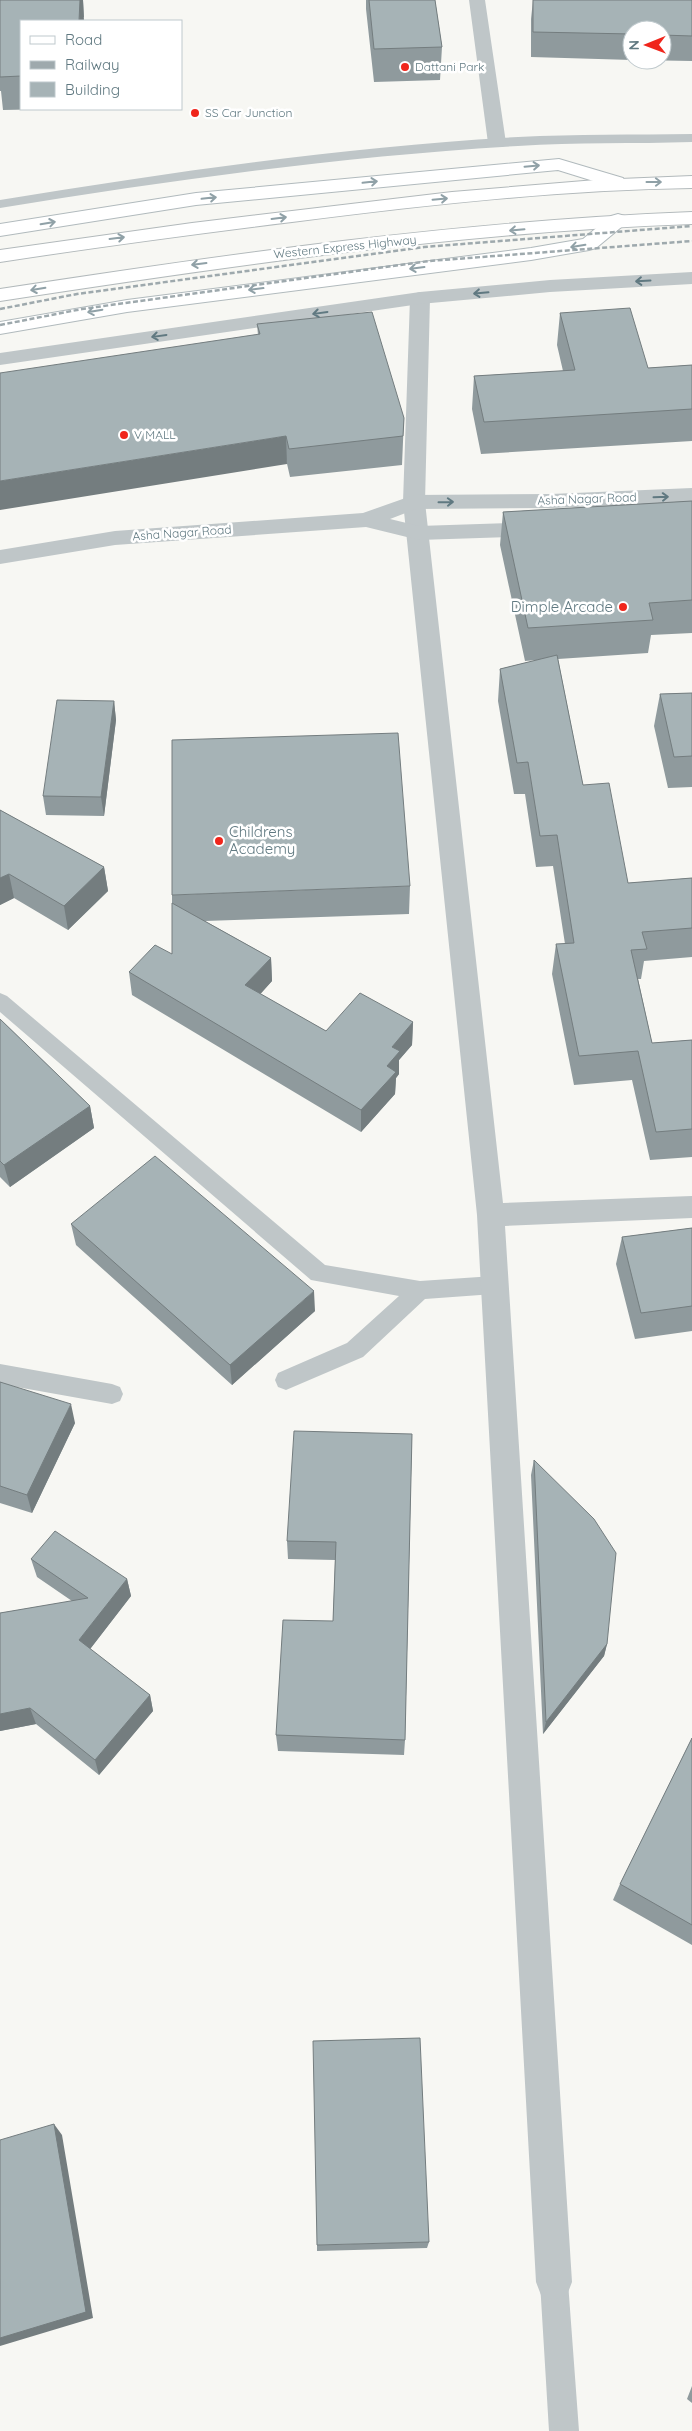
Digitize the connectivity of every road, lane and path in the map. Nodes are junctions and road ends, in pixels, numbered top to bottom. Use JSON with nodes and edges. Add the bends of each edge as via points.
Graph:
{"nodes":[{"id":1,"x":476,"y":0,"type":"edge"},
{"id":2,"x":692,"y":138,"type":"edge"},
{"id":3,"x":497,"y":143,"type":"junction"},
{"id":4,"x":616,"y":182,"type":"junction"},
{"id":5,"x":692,"y":182,"type":"edge"},
{"id":6,"x":0,"y":204,"type":"edge"},
{"id":7,"x":692,"y":218,"type":"edge"},
{"id":8,"x":618,"y":220,"type":"junction"},
{"id":9,"x":0,"y":230,"type":"edge"},
{"id":10,"x":0,"y":256,"type":"edge"},
{"id":11,"x":692,"y":278,"type":"edge"},
{"id":12,"x":0,"y":295,"type":"edge"},
{"id":13,"x":420,"y":298,"type":"junction"},
{"id":14,"x":0,"y":328,"type":"edge"},
{"id":15,"x":0,"y":358,"type":"edge"},
{"id":16,"x":692,"y":495,"type":"edge"},
{"id":17,"x":414,"y":502,"type":"junction"},
{"id":18,"x":366,"y":520,"type":"junction"},
{"id":19,"x":555,"y":528,"type":"edge"},
{"id":20,"x":418,"y":533,"type":"junction"},
{"id":21,"x":0,"y":557,"type":"edge"},
{"id":22,"x":0,"y":1001,"type":"edge"},
{"id":23,"x":692,"y":1207,"type":"edge"},
{"id":24,"x":491,"y":1215,"type":"junction"},
{"id":25,"x":494,"y":1285,"type":"junction"},
{"id":26,"x":420,"y":1290,"type":"junction"},
{"id":27,"x":0,"y":1374,"type":"edge"},
{"id":28,"x":286,"y":1380,"type":"dead end"},
{"id":29,"x":112,"y":1394,"type":"dead end"},
{"id":30,"x":554,"y":2282,"type":"joint"},
{"id":31,"x":564,"y":2431,"type":"edge"}],
"edges":[{"from":1,"to":3,"type":"street"},
{"from":2,"to":3,"type":"lane"},
{"from":3,"to":6,"type":"lane","via":[[245,166]]},
{"from":4,"to":5,"type":"main road","one_way":true},
{"from":9,"to":4,"type":"main road","one_way":true,"via":[[196,199],[559,164]]},
{"from":10,"to":4,"type":"main road","one_way":true,"via":[[93,241],[382,205]]},
{"from":7,"to":8,"type":"main road","name":"Western Express Highway"},
{"from":8,"to":12,"type":"main road","name":"Western Express Highway","one_way":true,"via":[[184,266]]},
{"from":8,"to":14,"type":"main road","one_way":true,"via":[[590,244],[127,306]]},
{"from":11,"to":13,"type":"street","one_way":true},
{"from":13,"to":15,"type":"street","one_way":true},
{"from":13,"to":17,"type":"street"},
{"from":17,"to":16,"type":"street","name":"Asha Nagar Road","one_way":true},
{"from":17,"to":18,"type":"street","name":"Asha Nagar Road"},
{"from":17,"to":20,"type":"street"},
{"from":18,"to":20,"type":"street","name":"Asha Nagar Road"},
{"from":18,"to":21,"type":"street","name":"Asha Nagar Road","via":[[115,538]]},
{"from":19,"to":20,"type":"street","name":"Asha Nagar Road"},
{"from":20,"to":24,"type":"street"},
{"from":22,"to":26,"type":"lane","via":[[319,1273]]},
{"from":23,"to":24,"type":"street"},
{"from":24,"to":25,"type":"street"},
{"from":25,"to":26,"type":"lane"},
{"from":25,"to":30,"type":"street"},
{"from":26,"to":28,"type":"lane","via":[[355,1350]]},
{"from":27,"to":29,"type":"lane"},
{"from":30,"to":31,"type":"lane"}]}
